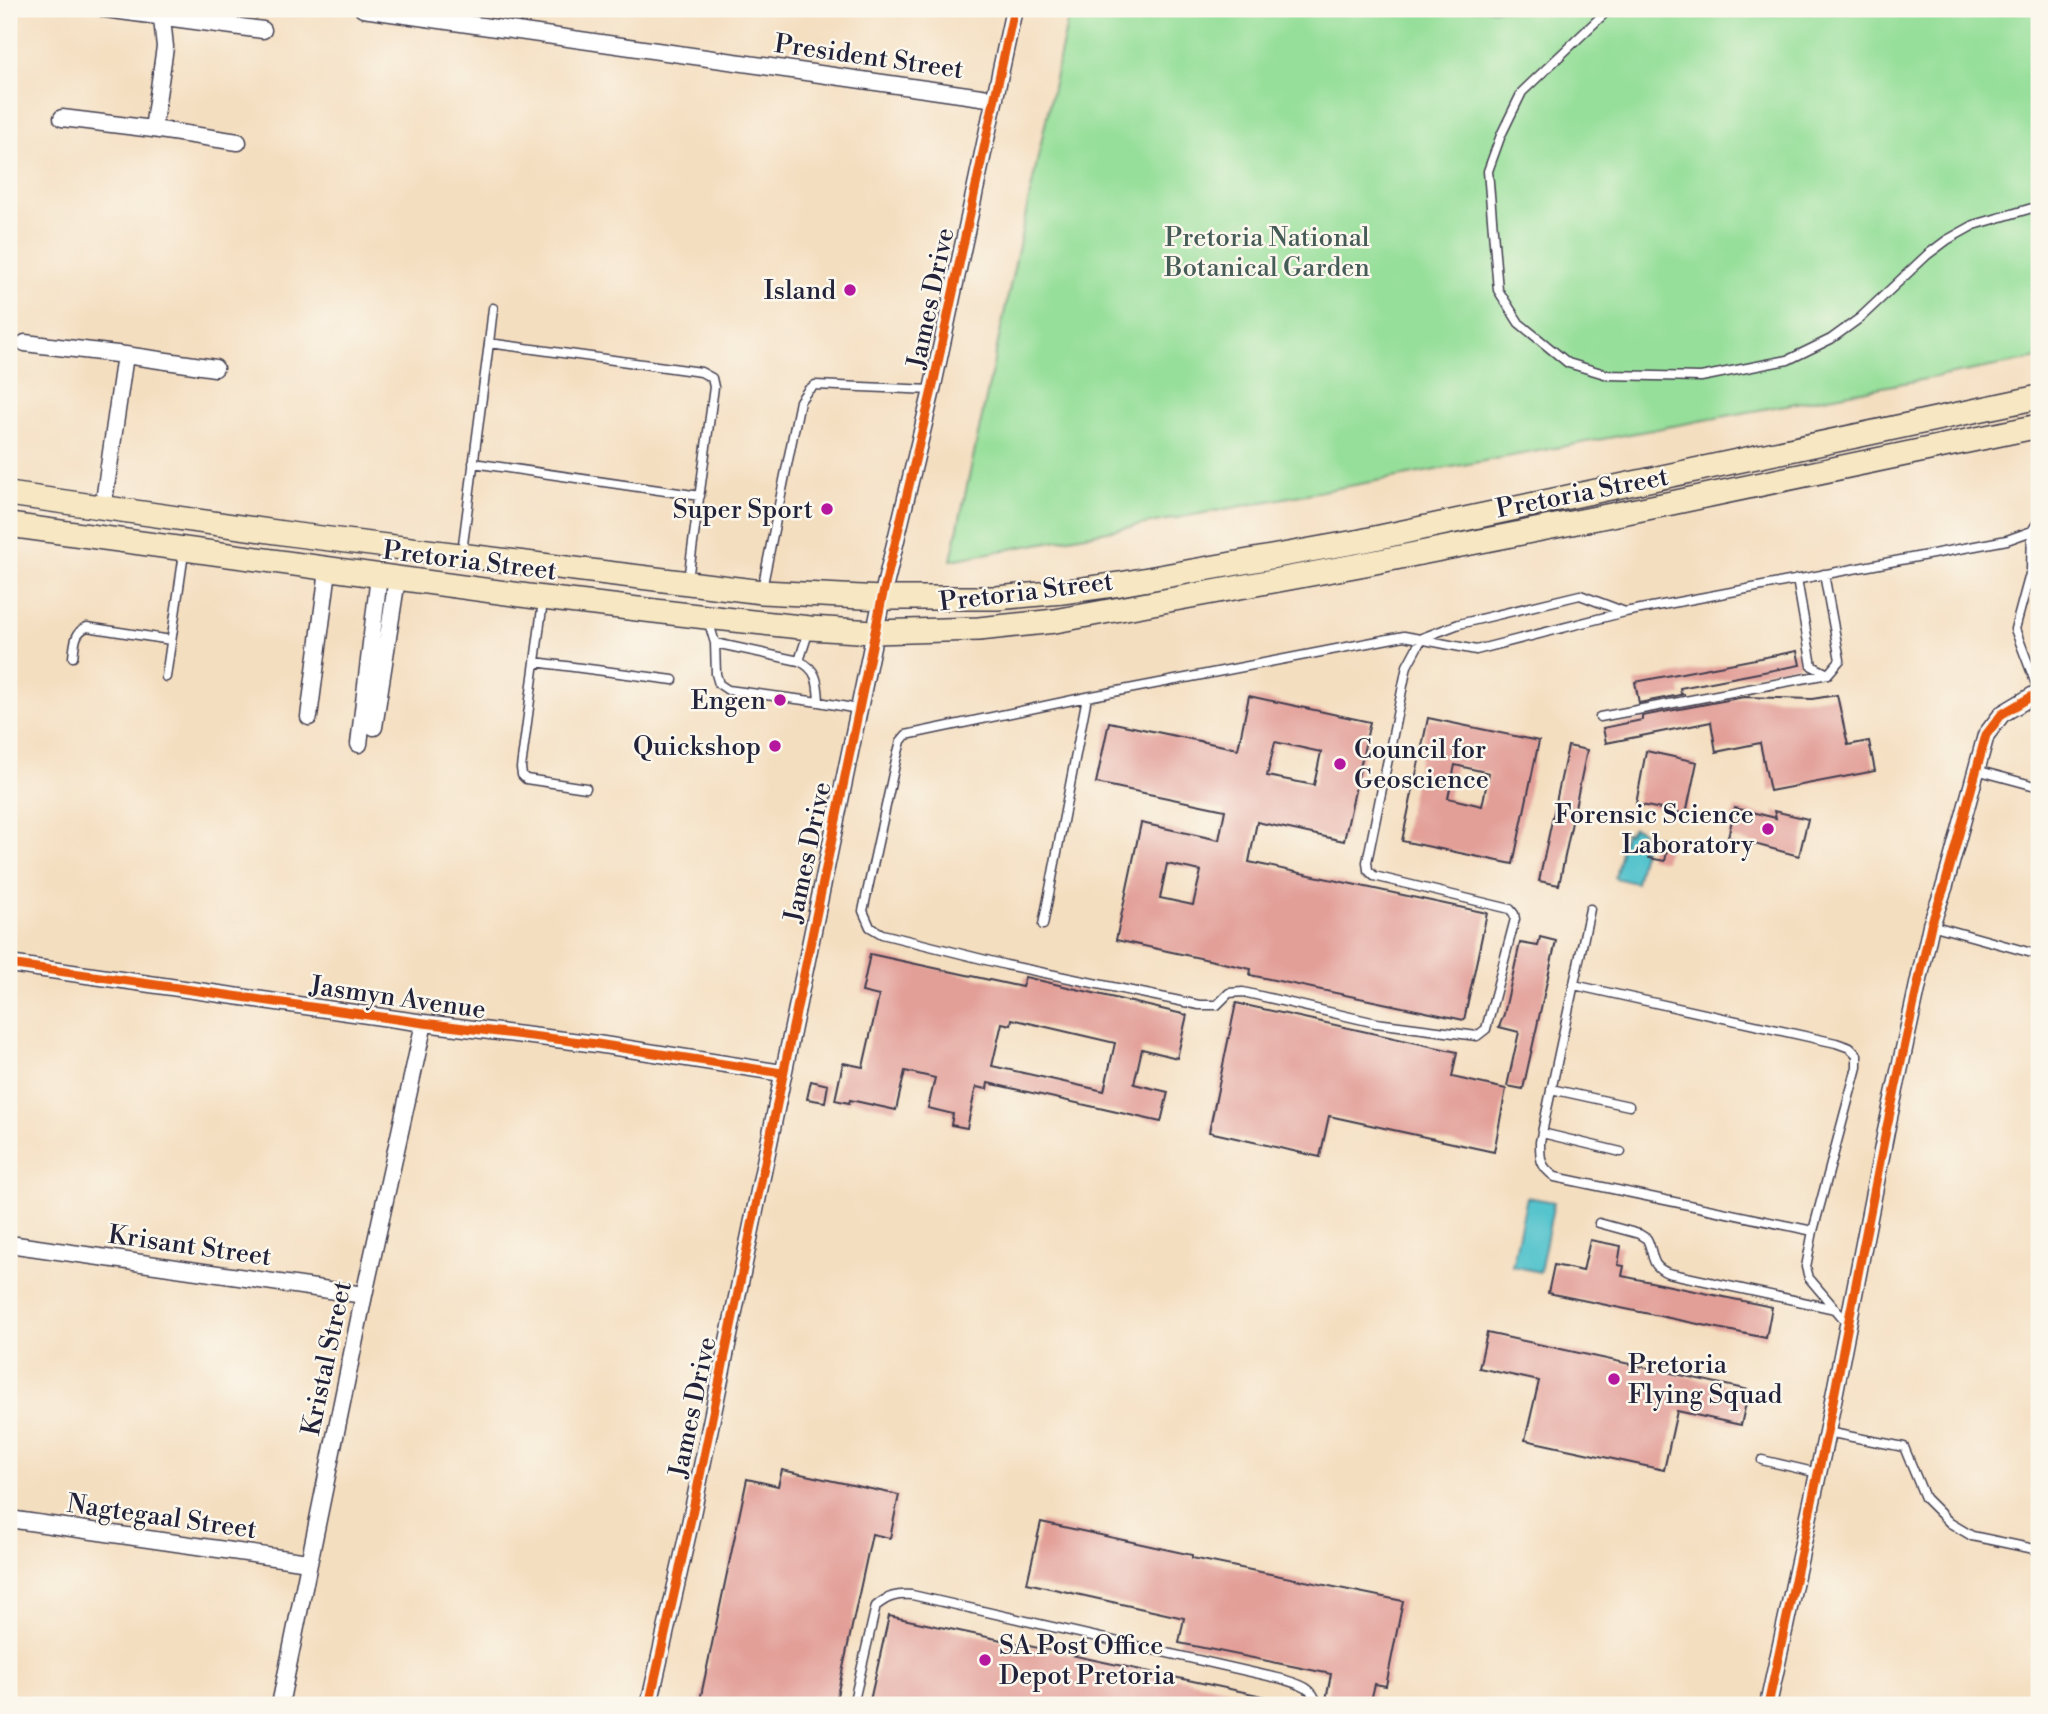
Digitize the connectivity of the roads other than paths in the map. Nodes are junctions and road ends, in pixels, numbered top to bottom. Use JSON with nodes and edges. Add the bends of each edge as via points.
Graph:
{"nodes":[{"id":1,"x":105,"y":9,"type":"edge"},
{"id":2,"x":363,"y":9,"type":"edge"},
{"id":3,"x":1014,"y":9,"type":"edge"},
{"id":4,"x":1609,"y":9,"type":"edge"},
{"id":5,"x":162,"y":13,"type":"edge"},
{"id":6,"x":262,"y":30,"type":"dead end"},
{"id":7,"x":995,"y":99,"type":"junction"},
{"id":8,"x":62,"y":118,"type":"dead end"},
{"id":9,"x":153,"y":129,"type":"junction"},
{"id":10,"x":238,"y":142,"type":"dead end"},
{"id":11,"x":2039,"y":206,"type":"edge"},
{"id":12,"x":493,"y":308,"type":"dead end"},
{"id":13,"x":25,"y":343,"type":"dead end"},
{"id":14,"x":489,"y":343,"type":"junction"},
{"id":15,"x":125,"y":355,"type":"junction"},
{"id":16,"x":215,"y":368,"type":"dead end"},
{"id":17,"x":932,"y":390,"type":"junction"},
{"id":18,"x":2039,"y":397,"type":"edge"},
{"id":19,"x":2039,"y":426,"type":"edge"},
{"id":20,"x":473,"y":463,"type":"junction"},
{"id":21,"x":9,"y":494,"type":"edge"},
{"id":22,"x":700,"y":496,"type":"junction"},
{"id":23,"x":103,"y":508,"type":"junction"},
{"id":24,"x":2039,"y":520,"type":"edge"},
{"id":25,"x":9,"y":526,"type":"edge"},
{"id":26,"x":2032,"y":531,"type":"junction"},
{"id":27,"x":184,"y":550,"type":"junction"},
{"id":28,"x":461,"y":555,"type":"junction"},
{"id":29,"x":328,"y":570,"type":"junction"},
{"id":30,"x":1824,"y":574,"type":"junction"},
{"id":31,"x":388,"y":578,"type":"junction"},
{"id":32,"x":1797,"y":579,"type":"junction"},
{"id":33,"x":688,"y":583,"type":"junction"},
{"id":34,"x":762,"y":592,"type":"junction"},
{"id":35,"x":543,"y":598,"type":"junction"},
{"id":36,"x":881,"y":598,"type":"junction"},
{"id":37,"x":1625,"y":612,"type":"junction"},
{"id":38,"x":706,"y":617,"type":"junction"},
{"id":39,"x":810,"y":628,"type":"junction"},
{"id":40,"x":874,"y":632,"type":"junction"},
{"id":41,"x":1422,"y":638,"type":"junction"},
{"id":42,"x":171,"y":640,"type":"junction"},
{"id":43,"x":715,"y":643,"type":"junction"},
{"id":44,"x":73,"y":657,"type":"dead end"},
{"id":45,"x":799,"y":661,"type":"junction"},
{"id":46,"x":535,"y":662,"type":"junction"},
{"id":47,"x":1828,"y":674,"type":"junction"},
{"id":48,"x":166,"y":677,"type":"dead end"},
{"id":49,"x":673,"y":680,"type":"dead end"},
{"id":50,"x":2039,"y":692,"type":"edge"},
{"id":51,"x":1087,"y":697,"type":"junction"},
{"id":52,"x":819,"y":702,"type":"junction"},
{"id":53,"x":858,"y":709,"type":"junction"},
{"id":54,"x":309,"y":717,"type":"dead end"},
{"id":55,"x":1600,"y":717,"type":"dead end"},
{"id":56,"x":374,"y":726,"type":"dead end"},
{"id":57,"x":359,"y":744,"type":"dead end"},
{"id":58,"x":1976,"y":770,"type":"junction"},
{"id":59,"x":2039,"y":787,"type":"edge"},
{"id":60,"x":586,"y":788,"type":"dead end"},
{"id":61,"x":1590,"y":909,"type":"dead end"},
{"id":62,"x":1044,"y":925,"type":"dead end"},
{"id":63,"x":1931,"y":925,"type":"junction"},
{"id":64,"x":2039,"y":955,"type":"edge"},
{"id":65,"x":9,"y":964,"type":"edge"},
{"id":66,"x":1574,"y":985,"type":"junction"},
{"id":67,"x":424,"y":1023,"type":"junction"},
{"id":68,"x":782,"y":1073,"type":"junction"},
{"id":69,"x":1551,"y":1089,"type":"junction"},
{"id":70,"x":1629,"y":1106,"type":"dead end"},
{"id":71,"x":1542,"y":1133,"type":"junction"},
{"id":72,"x":1621,"y":1152,"type":"dead end"},
{"id":73,"x":1599,"y":1223,"type":"dead end"},
{"id":74,"x":1813,"y":1231,"type":"junction"},
{"id":75,"x":9,"y":1244,"type":"edge"},
{"id":76,"x":364,"y":1295,"type":"junction"},
{"id":77,"x":1835,"y":1309,"type":"junction"},
{"id":78,"x":1848,"y":1324,"type":"junction"},
{"id":79,"x":1827,"y":1432,"type":"junction"},
{"id":80,"x":1762,"y":1460,"type":"dead end"},
{"id":81,"x":1818,"y":1472,"type":"junction"},
{"id":82,"x":9,"y":1519,"type":"edge"},
{"id":83,"x":2039,"y":1550,"type":"edge"},
{"id":84,"x":309,"y":1562,"type":"junction"},
{"id":85,"x":279,"y":1705,"type":"edge"},
{"id":86,"x":649,"y":1705,"type":"edge"},
{"id":87,"x":853,"y":1705,"type":"edge"},
{"id":88,"x":1317,"y":1705,"type":"edge"},
{"id":89,"x":1768,"y":1705,"type":"edge"}],
"edges":[{"from":1,"to":5,"type":"street"},
{"from":2,"to":7,"type":"street","name":"President Street"},
{"from":3,"to":7,"type":"street","name":"James Drive"},
{"from":4,"to":11,"type":"lane","via":[[1522,92],[1488,171],[1498,290],[1519,323],[1568,363],[1608,375],[1702,377],[1788,360],[1831,339],[1860,318],[1947,240],[1975,225]]},
{"from":5,"to":6,"type":"street"},
{"from":5,"to":9,"type":"street","via":[[165,47]]},
{"from":7,"to":17,"type":"street","name":"James Drive"},
{"from":8,"to":9,"type":"street"},
{"from":9,"to":10,"type":"street"},
{"from":12,"to":14,"type":"lane"},
{"from":13,"to":15,"type":"street"},
{"from":14,"to":20,"type":"lane"},
{"from":14,"to":22,"type":"lane","via":[[701,372],[712,378]]},
{"from":15,"to":16,"type":"street"},
{"from":15,"to":23,"type":"street"},
{"from":17,"to":34,"type":"lane","via":[[816,385],[808,390],[800,401]]},
{"from":17,"to":36,"type":"street","name":"James Drive"},
{"from":18,"to":36,"type":"main road","name":"Pretoria Street","via":[[1361,541],[1133,582],[997,598]]},
{"from":19,"to":40,"type":"main road","name":"Pretoria Street","via":[[1378,562],[1055,621]]},
{"from":20,"to":22,"type":"lane"},
{"from":20,"to":28,"type":"lane"},
{"from":21,"to":23,"type":"main road","name":"Pretoria Street"},
{"from":22,"to":33,"type":"lane"},
{"from":23,"to":28,"type":"main road","name":"Pretoria Street"},
{"from":24,"to":26,"type":"lane"},
{"from":25,"to":27,"type":"main road","name":"Pretoria Street"},
{"from":26,"to":30,"type":"lane","via":[[2007,540]]},
{"from":26,"to":50,"type":"lane","via":[[2031,570],[2015,629]]},
{"from":27,"to":29,"type":"main road","name":"Pretoria Street"},
{"from":27,"to":42,"type":"lane"},
{"from":28,"to":33,"type":"main road","name":"Pretoria Street"},
{"from":29,"to":31,"type":"main road","name":"Pretoria Street"},
{"from":29,"to":54,"type":"street"},
{"from":30,"to":32,"type":"lane"},
{"from":30,"to":47,"type":"lane","via":[[1840,660]]},
{"from":31,"to":35,"type":"main road","name":"Pretoria Street"},
{"from":31,"to":56,"type":"street"},
{"from":31,"to":57,"type":"street"},
{"from":32,"to":37,"type":"lane"},
{"from":32,"to":47,"type":"lane","via":[[1812,666]]},
{"from":33,"to":34,"type":"main road","name":"Pretoria Street"},
{"from":34,"to":36,"type":"main road","name":"Pretoria Street"},
{"from":35,"to":38,"type":"main road","name":"Pretoria Street"},
{"from":35,"to":46,"type":"lane"},
{"from":36,"to":40,"type":"street","name":"James Drive"},
{"from":37,"to":41,"type":"lane","via":[[1476,650]]},
{"from":37,"to":41,"type":"lane","via":[[1580,595],[1459,624]]},
{"from":38,"to":39,"type":"main road","name":"Pretoria Street"},
{"from":38,"to":43,"type":"lane"},
{"from":39,"to":40,"type":"main road","name":"Pretoria Street"},
{"from":39,"to":45,"type":"lane"},
{"from":40,"to":53,"type":"street","name":"James Drive"},
{"from":41,"to":51,"type":"lane","via":[[1404,636]]},
{"from":41,"to":51,"type":"lane","via":[[1407,666],[1368,870],[1374,876],[1510,909],[1514,914],[1486,1029],[1477,1036],[1376,1023],[1243,992],[1228,993],[1217,1004],[1199,1005],[1006,965],[882,934],[870,927],[863,911],[896,760],[906,735]]},
{"from":42,"to":44,"type":"lane","via":[[87,627],[76,636]]},
{"from":42,"to":48,"type":"lane"},
{"from":43,"to":45,"type":"lane"},
{"from":43,"to":52,"type":"lane","via":[[716,674],[719,684],[728,690]]},
{"from":45,"to":52,"type":"lane","via":[[813,670]]},
{"from":46,"to":49,"type":"lane"},
{"from":46,"to":60,"type":"lane","via":[[522,775]]},
{"from":47,"to":55,"type":"lane"},
{"from":50,"to":58,"type":"street","via":[[2002,714],[1986,735]]},
{"from":51,"to":62,"type":"lane"},
{"from":52,"to":53,"type":"lane"},
{"from":53,"to":68,"type":"street","name":"James Drive"},
{"from":58,"to":59,"type":"lane"},
{"from":58,"to":63,"type":"street"},
{"from":61,"to":66,"type":"lane"},
{"from":63,"to":64,"type":"lane"},
{"from":63,"to":78,"type":"street"},
{"from":65,"to":67,"type":"street","name":"Jasmyn Avenue"},
{"from":66,"to":69,"type":"lane"},
{"from":66,"to":74,"type":"lane","via":[[1836,1043],[1857,1055]]},
{"from":67,"to":68,"type":"street","name":"Jasmyn Avenue"},
{"from":67,"to":76,"type":"street","name":"Kristal Street"},
{"from":68,"to":86,"type":"street","name":"James Drive"},
{"from":69,"to":70,"type":"lane"},
{"from":69,"to":71,"type":"lane"},
{"from":71,"to":72,"type":"lane"},
{"from":71,"to":74,"type":"lane","via":[[1540,1158],[1555,1177]]},
{"from":73,"to":77,"type":"lane","via":[[1647,1239],[1653,1262],[1668,1273]]},
{"from":74,"to":77,"type":"lane","via":[[1806,1267],[1809,1278]]},
{"from":75,"to":76,"type":"street","name":"Krisant Street"},
{"from":76,"to":84,"type":"street","name":"Kristal Street"},
{"from":77,"to":78,"type":"lane"},
{"from":78,"to":79,"type":"street"},
{"from":79,"to":81,"type":"street"},
{"from":79,"to":83,"type":"lane","via":[[1904,1447],[1925,1498],[1950,1523],[1972,1536]]},
{"from":80,"to":81,"type":"lane"},
{"from":81,"to":89,"type":"street"},
{"from":82,"to":84,"type":"street","name":"Nagtegaal Street"},
{"from":84,"to":85,"type":"street","name":"Kristal Street"},
{"from":87,"to":88,"type":"lane","via":[[876,1606],[897,1594],[1282,1679],[1304,1685]]}]}
